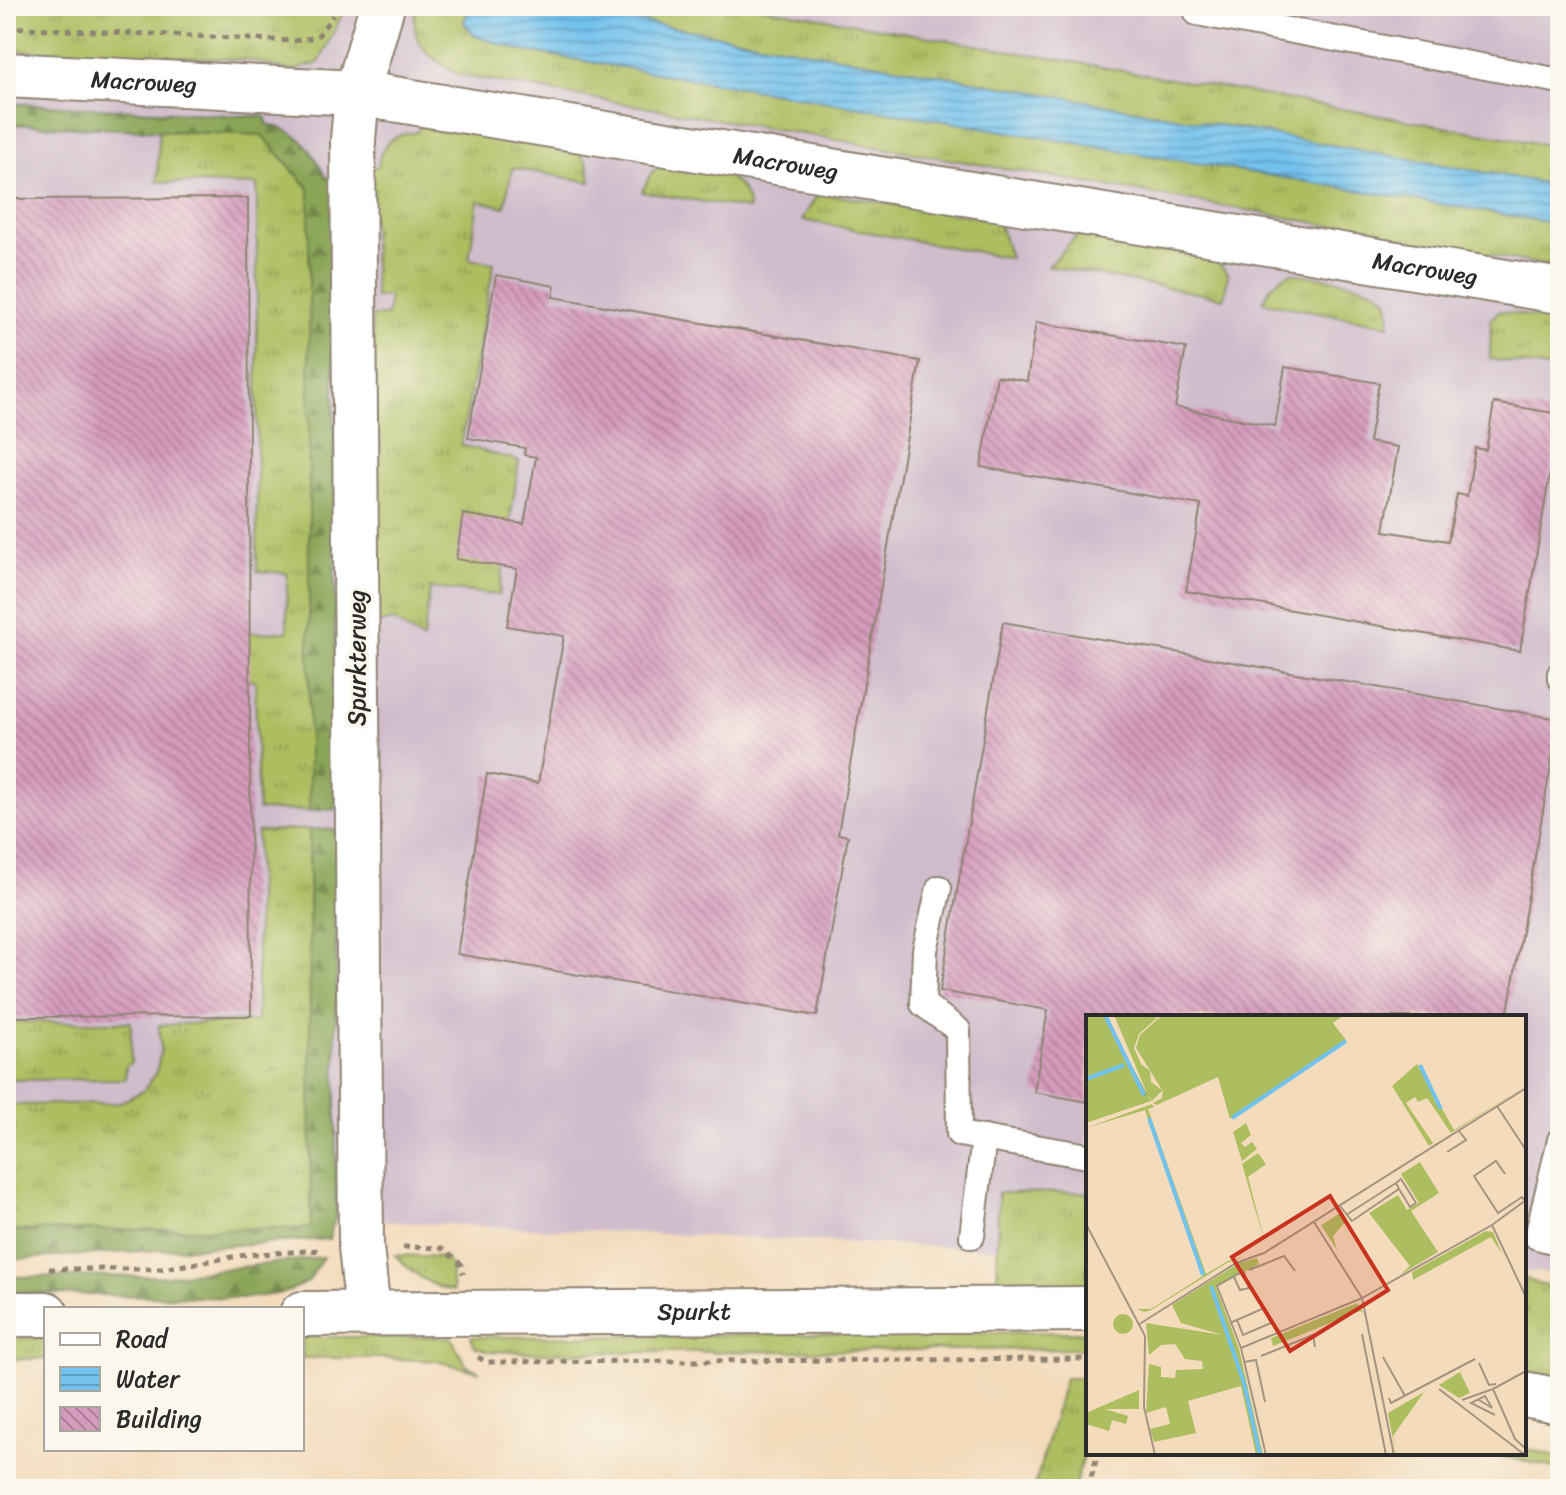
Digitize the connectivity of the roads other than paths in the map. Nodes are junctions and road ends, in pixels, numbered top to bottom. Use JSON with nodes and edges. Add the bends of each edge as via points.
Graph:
{"nodes":[{"id":1,"x":382,"y":6,"type":"edge"},
{"id":2,"x":1200,"y":6,"type":"edge"},
{"id":3,"x":6,"y":75,"type":"edge"},
{"id":4,"x":1560,"y":81,"type":"edge"},
{"id":5,"x":357,"y":93,"type":"junction"},
{"id":6,"x":1560,"y":291,"type":"edge"},
{"id":7,"x":939,"y":888,"type":"dead end"},
{"id":8,"x":984,"y":1138,"type":"junction"},
{"id":9,"x":1560,"y":1140,"type":"edge"},
{"id":10,"x":1086,"y":1156,"type":"edge"},
{"id":11,"x":972,"y":1236,"type":"dead end"},
{"id":12,"x":1560,"y":1243,"type":"edge"},
{"id":13,"x":1086,"y":1309,"type":"edge"},
{"id":14,"x":6,"y":1314,"type":"edge"},
{"id":15,"x":44,"y":1314,"type":"edge"},
{"id":16,"x":304,"y":1314,"type":"edge"},
{"id":17,"x":368,"y":1314,"type":"junction"},
{"id":18,"x":1526,"y":1394,"type":"edge"},
{"id":19,"x":1560,"y":1401,"type":"edge"}],
"edges":[{"from":1,"to":5,"type":"street","name":"Spurkterweg"},
{"from":2,"to":4,"type":"lane","via":[[1197,13]]},
{"from":3,"to":5,"type":"street","name":"Macroweg"},
{"from":5,"to":6,"type":"street","name":"Macroweg"},
{"from":5,"to":17,"type":"street","name":"Spurkterweg","via":[[353,140],[361,1247]]},
{"from":7,"to":8,"type":"lane","via":[[925,950],[923,1004],[958,1030],[959,1134]]},
{"from":8,"to":10,"type":"lane"},
{"from":8,"to":11,"type":"lane"},
{"from":9,"to":12,"type":"lane","via":[[1537,1237]]},
{"from":13,"to":17,"type":"street","name":"Spurkt"},
{"from":14,"to":15,"type":"street"},
{"from":16,"to":17,"type":"street","name":"Spurkt"},
{"from":18,"to":19,"type":"street"}]}
